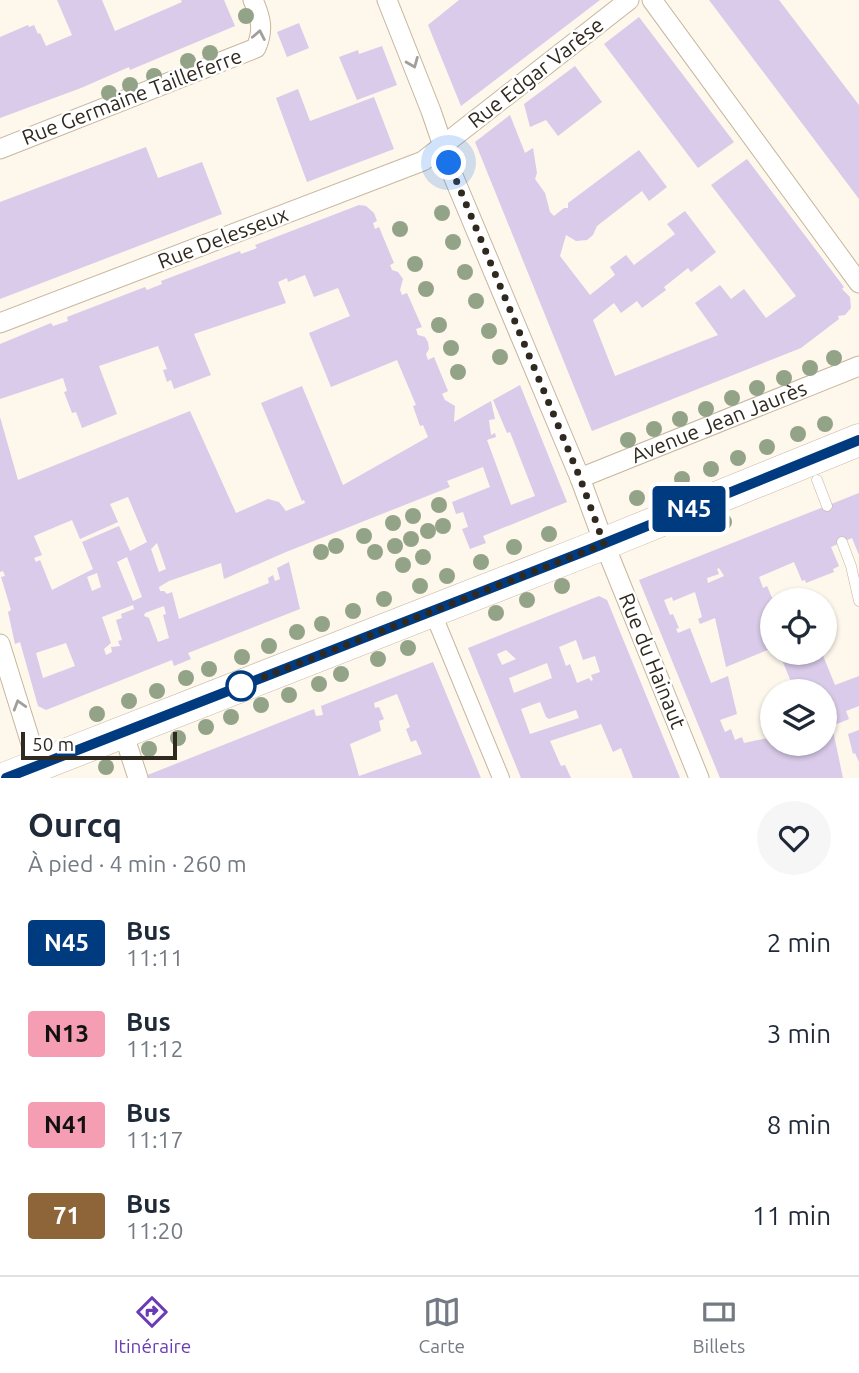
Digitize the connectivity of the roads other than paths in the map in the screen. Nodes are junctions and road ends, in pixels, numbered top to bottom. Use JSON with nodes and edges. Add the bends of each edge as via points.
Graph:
{"nodes":[{"id":1,"x":253,"y":0,"type":"edge"},
{"id":2,"x":387,"y":0,"type":"edge"},
{"id":3,"x":629,"y":0,"type":"edge"},
{"id":4,"x":652,"y":0,"type":"edge"},
{"id":5,"x":444,"y":147,"type":"junction"},
{"id":6,"x":0,"y":149,"type":"edge"},
{"id":7,"x":859,"y":283,"type":"edge"},
{"id":8,"x":0,"y":323,"type":"edge"},
{"id":9,"x":859,"y":366,"type":"edge"},
{"id":10,"x":859,"y":440,"type":"edge"},
{"id":11,"x":580,"y":478,"type":"junction"},
{"id":12,"x":817,"y":480,"type":"dead end"},
{"id":13,"x":827,"y":506,"type":"dead end"},
{"id":14,"x":842,"y":542,"type":"dead end"},
{"id":15,"x":604,"y":544,"type":"junction"},
{"id":16,"x":859,"y":601,"type":"edge"},
{"id":17,"x":432,"y":611,"type":"junction"},
{"id":18,"x":0,"y":644,"type":"edge"},
{"id":19,"x":123,"y":732,"type":"junction"},
{"id":20,"x":37,"y":766,"type":"junction"},
{"id":21,"x":6,"y":778,"type":"edge"},
{"id":22,"x":138,"y":778,"type":"edge"},
{"id":23,"x":500,"y":778,"type":"edge"},
{"id":24,"x":699,"y":778,"type":"edge"}],
"edges":[{"from":6,"to":1,"type":"street","name":"Rue Germaine Tailleferre","one_way":true,"via":[[256,48],[262,28]]},
{"from":2,"to":5,"type":"street","name":"Rue du Hainaut","one_way":true},
{"from":3,"to":5,"type":"street","name":"Rue Edgar Varèse"},
{"from":4,"to":7,"type":"street"},
{"from":5,"to":8,"type":"street","name":"Rue Delesseux","via":[[423,161]]},
{"from":5,"to":11,"type":"street","name":"Rue du Hainaut"},
{"from":9,"to":11,"type":"street","name":"Avenue Jean Jaurès"},
{"from":10,"to":15,"type":"main road"},
{"from":11,"to":15,"type":"street","name":"Rue du Hainaut"},
{"from":12,"to":13,"type":"lane"},
{"from":14,"to":16,"type":"lane"},
{"from":15,"to":17,"type":"main road"},
{"from":15,"to":24,"type":"street","name":"Rue du Hainaut"},
{"from":17,"to":19,"type":"main road"},
{"from":17,"to":23,"type":"street"},
{"from":20,"to":18,"type":"street","one_way":true},
{"from":19,"to":20,"type":"main road"},
{"from":19,"to":22,"type":"street"},
{"from":20,"to":21,"type":"main road"}]}
